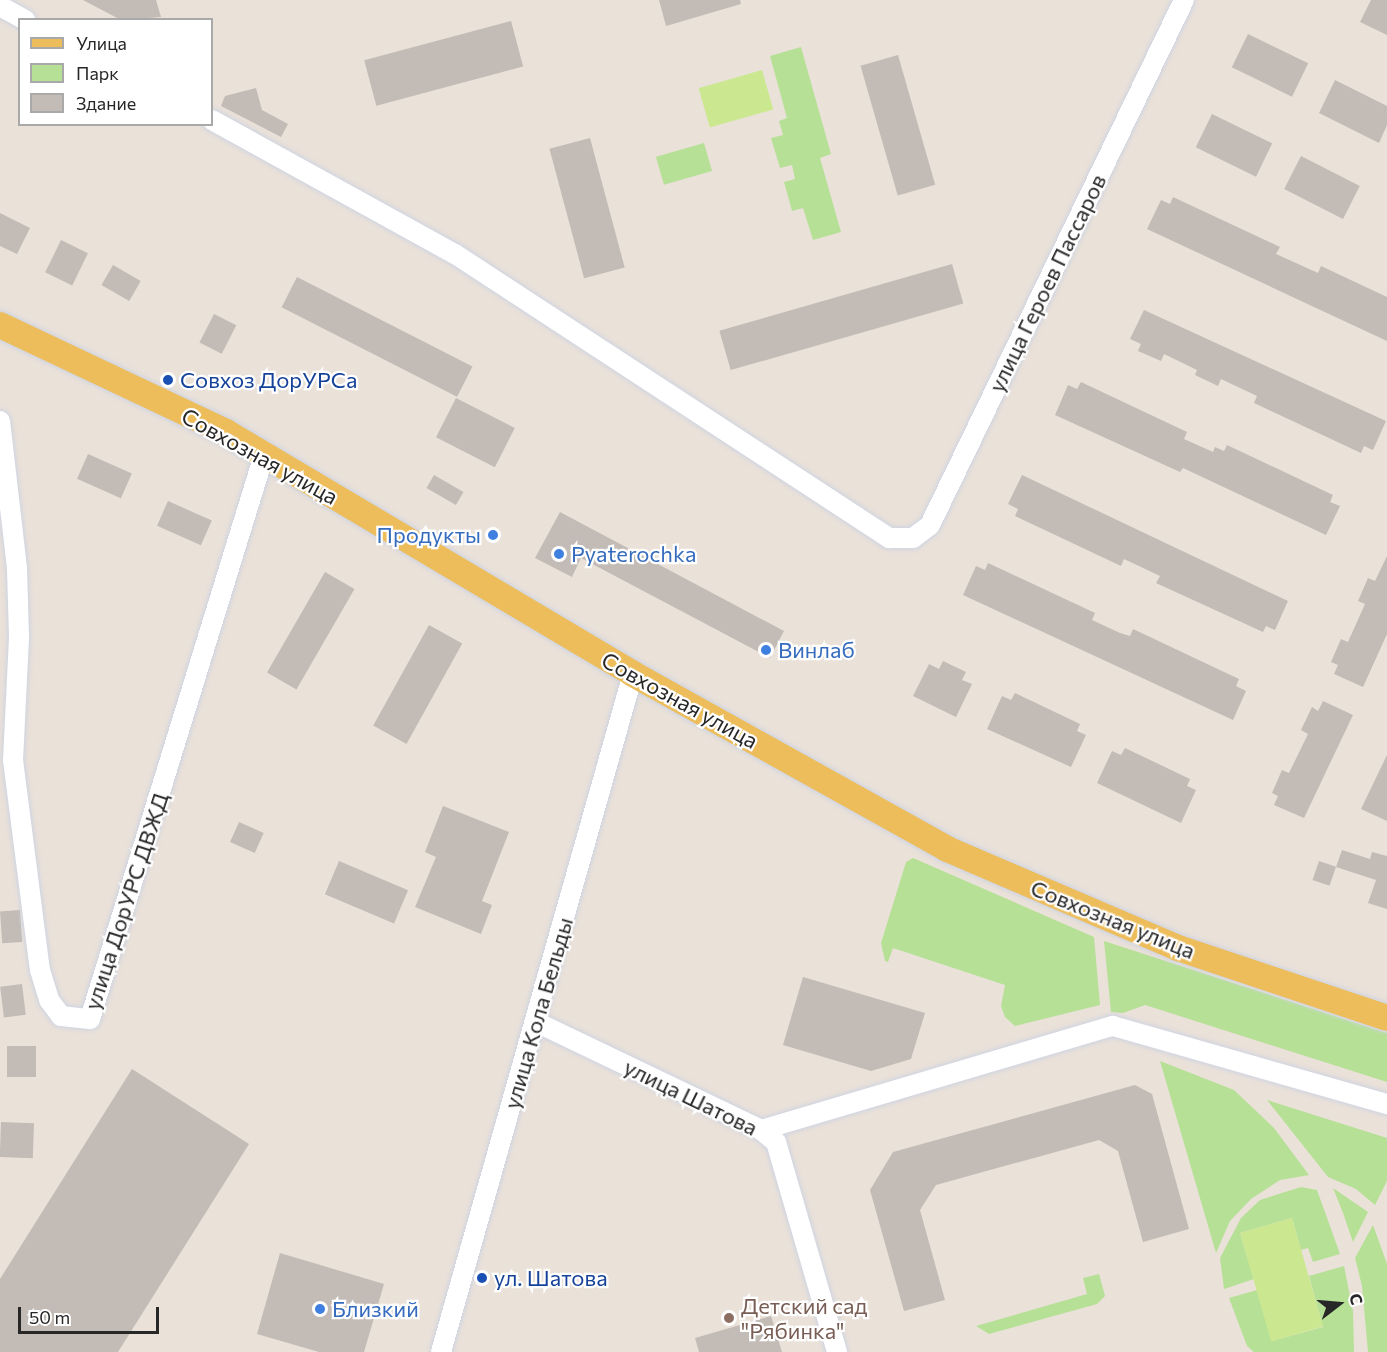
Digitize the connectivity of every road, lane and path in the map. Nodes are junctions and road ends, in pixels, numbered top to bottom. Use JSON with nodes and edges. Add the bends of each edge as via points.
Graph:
{"nodes":[{"id":1,"x":1184,"y":0,"type":"edge"},
{"id":2,"x":0,"y":6,"type":"edge"},
{"id":3,"x":21,"y":18,"type":"edge"},
{"id":4,"x":213,"y":121,"type":"edge"},
{"id":5,"x":0,"y":325,"type":"edge"},
{"id":6,"x":0,"y":421,"type":"edge"},
{"id":7,"x":264,"y":455,"type":"junction"},
{"id":8,"x":633,"y":674,"type":"junction"},
{"id":9,"x":1387,"y":1018,"type":"edge"},
{"id":10,"x":536,"y":1022,"type":"junction"},
{"id":11,"x":1387,"y":1104,"type":"edge"},
{"id":12,"x":761,"y":1130,"type":"junction"},
{"id":13,"x":441,"y":1352,"type":"edge"},
{"id":14,"x":837,"y":1352,"type":"edge"}],
"edges":[{"from":1,"to":4,"type":"street","name":"улица Героев Пассаров","via":[[930,525],[913,538],[889,538],[455,254]]},
{"from":2,"to":3,"type":"street"},
{"from":5,"to":7,"type":"main road","name":"Совхозная улица","via":[[226,432]]},
{"from":6,"to":7,"type":"street","name":"улица ДорУРС ДВЖД","via":[[17,568],[12,760],[40,970],[49,1000],[61,1016],[90,1019]]},
{"from":7,"to":8,"type":"main road","name":"Совхозная улица"},
{"from":8,"to":9,"type":"main road","name":"Совхозная улица","via":[[947,849],[1178,948]]},
{"from":8,"to":10,"type":"street","name":"улица Кола Бельды"},
{"from":10,"to":12,"type":"street","name":"улица Шатова"},
{"from":10,"to":13,"type":"street","name":"улица Кола Бельды"},
{"from":11,"to":12,"type":"street","via":[[1113,1026]]},
{"from":12,"to":14,"type":"street","name":"улица Шатова","via":[[776,1142]]}]}
